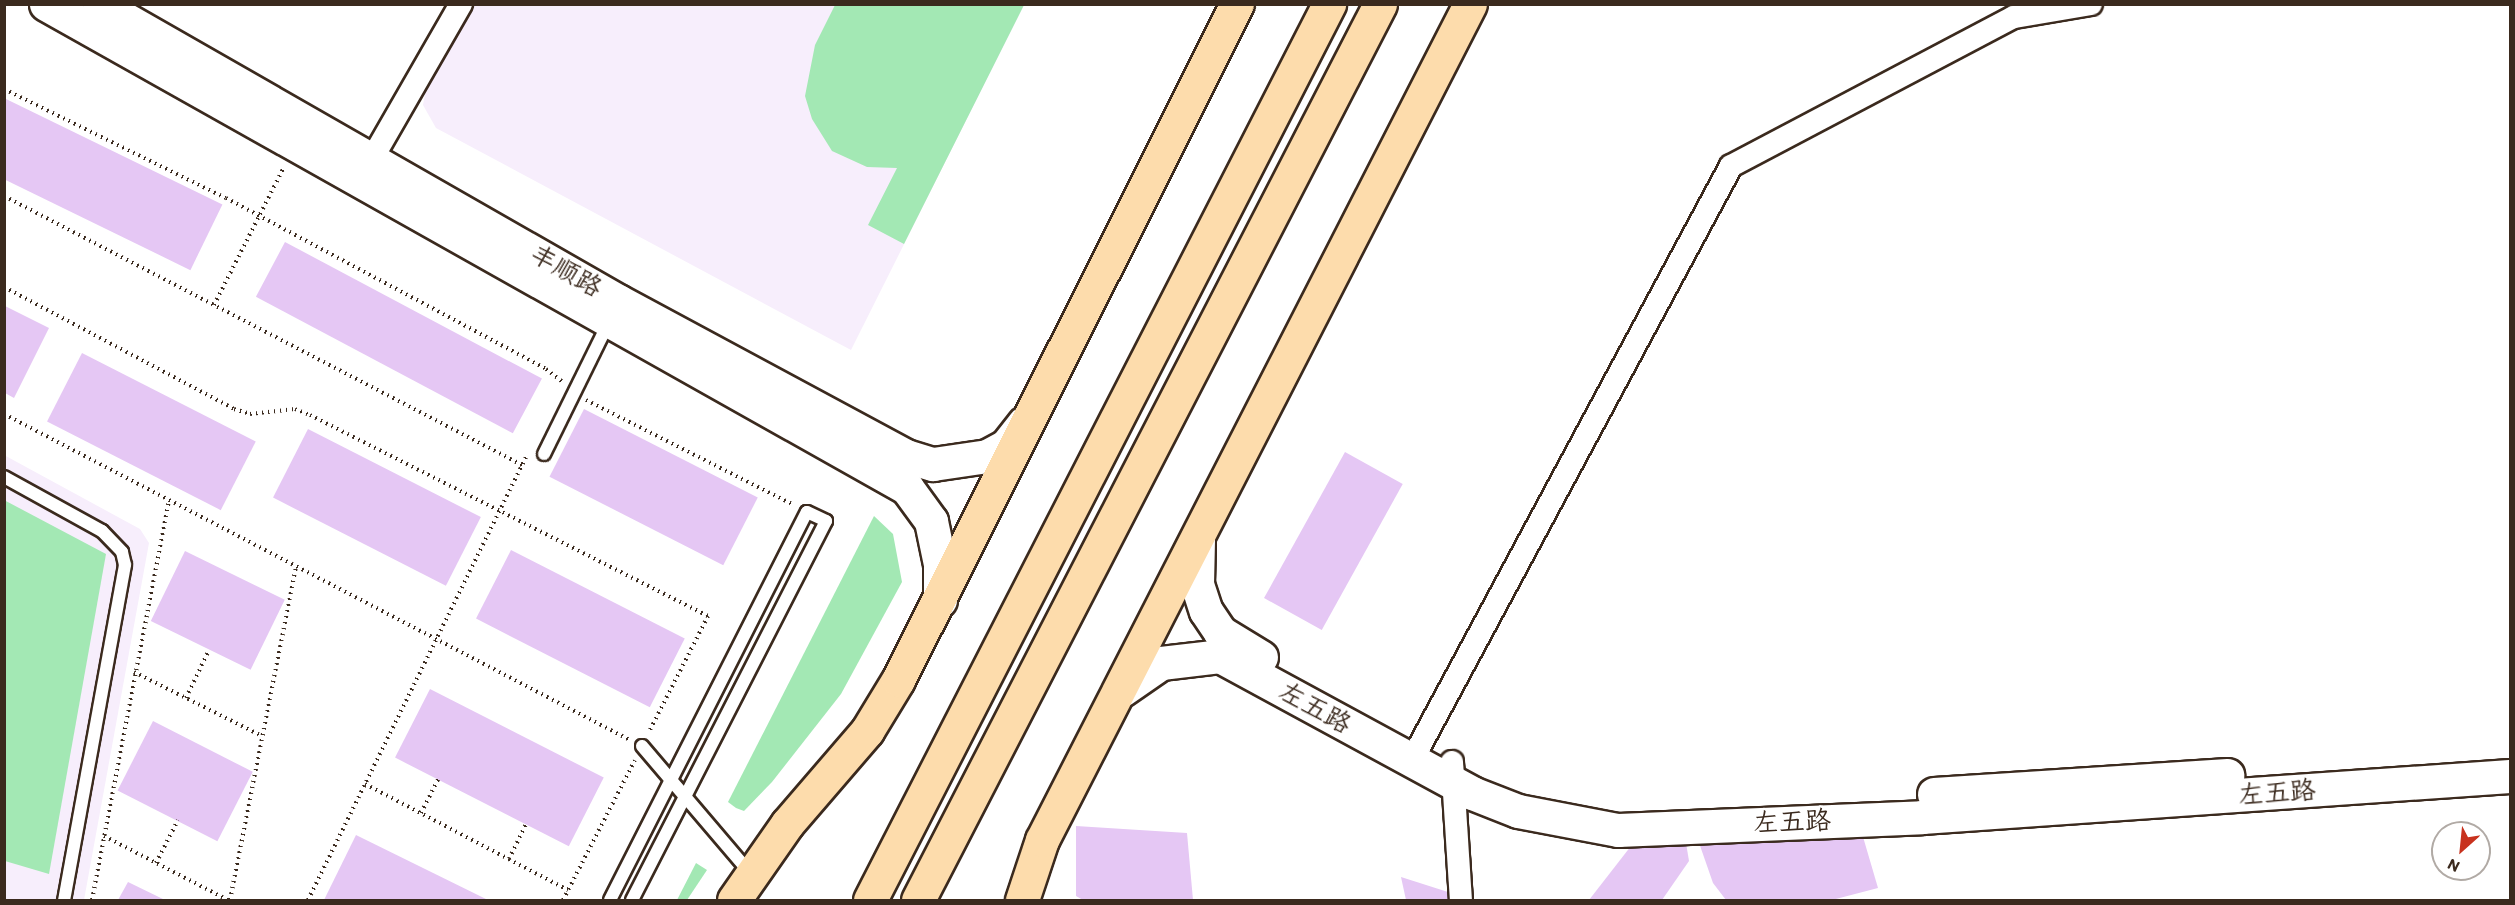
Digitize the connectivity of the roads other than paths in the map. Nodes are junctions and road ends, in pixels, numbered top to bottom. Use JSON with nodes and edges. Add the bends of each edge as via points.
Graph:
{"nodes":[{"id":1,"x":46,"y":4,"type":"edge"},
{"id":2,"x":99,"y":4,"type":"edge"},
{"id":3,"x":461,"y":4,"type":"edge"},
{"id":4,"x":1237,"y":4,"type":"edge"},
{"id":5,"x":1380,"y":4,"type":"edge"},
{"id":6,"x":1470,"y":4,"type":"edge"},
{"id":7,"x":2091,"y":4,"type":"edge"},
{"id":8,"x":1325,"y":11,"type":"edge"},
{"id":9,"x":373,"y":157,"type":"junction"},
{"id":10,"x":609,"y":322,"type":"junction"},
{"id":11,"x":1034,"y":410,"type":"junction"},
{"id":12,"x":544,"y":454,"type":"dead end"},
{"id":13,"x":4,"y":477,"type":"edge"},
{"id":14,"x":1198,"y":540,"type":"junction"},
{"id":15,"x":940,"y":600,"type":"junction"},
{"id":16,"x":1122,"y":690,"type":"junction"},
{"id":17,"x":1420,"y":745,"type":"junction"},
{"id":18,"x":642,"y":746,"type":"road end"},
{"id":19,"x":2511,"y":761,"type":"edge"},
{"id":20,"x":1453,"y":773,"type":"junction"},
{"id":21,"x":2511,"y":776,"type":"edge"},
{"id":22,"x":671,"y":780,"type":"junction"},
{"id":23,"x":685,"y":797,"type":"junction"},
{"id":24,"x":747,"y":892,"type":"edge"},
{"id":25,"x":64,"y":900,"type":"edge"},
{"id":26,"x":610,"y":900,"type":"edge"},
{"id":27,"x":632,"y":900,"type":"edge"},
{"id":28,"x":870,"y":900,"type":"edge"},
{"id":29,"x":918,"y":900,"type":"edge"},
{"id":30,"x":1022,"y":900,"type":"edge"},
{"id":31,"x":1461,"y":900,"type":"edge"}],
"edges":[{"from":1,"to":10,"type":"main road"},
{"from":2,"to":9,"type":"main road","name":"丰顺路"},
{"from":3,"to":9,"type":"street"},
{"from":4,"to":11,"type":"main road"},
{"from":5,"to":29,"type":"main road"},
{"from":6,"to":14,"type":"main road"},
{"from":7,"to":17,"type":"street","via":[[2014,17],[1731,166]]},
{"from":8,"to":28,"type":"main road"},
{"from":9,"to":11,"type":"main road","name":"丰顺路","via":[[618,301],[906,456],[933,464],[987,456],[1006,446]]},
{"from":10,"to":12,"type":"lane"},
{"from":10,"to":15,"type":"main road","via":[[907,488],[931,521],[940,564]]},
{"from":11,"to":15,"type":"main road"},
{"from":13,"to":25,"type":"lane","via":[[102,531],[122,552],[125,565]]},
{"from":14,"to":16,"type":"main road"},
{"from":14,"to":17,"type":"main road","name":"左五路","via":[[1197,584],[1220,632]]},
{"from":15,"to":24,"type":"main road","via":[[867,731],[771,847]]},
{"from":16,"to":20,"type":"main road","name":"左五路","via":[[1161,663],[1220,656]]},
{"from":16,"to":30,"type":"main road","via":[[1042,840]]},
{"from":17,"to":20,"type":"main road","name":"左五路"},
{"from":18,"to":22,"type":"lane"},
{"from":19,"to":20,"type":"main road","name":"左五路","via":[[2109,780],[1658,811],[1601,807]]},
{"from":20,"to":21,"type":"main road","name":"左五路","via":[[1518,811],[1618,830],[1922,817]]},
{"from":20,"to":31,"type":"street"},
{"from":22,"to":23,"type":"lane"},
{"from":22,"to":23,"type":"lane","via":[[807,512],[825,521]]},
{"from":22,"to":26,"type":"lane"},
{"from":23,"to":24,"type":"lane"},
{"from":23,"to":27,"type":"lane"}]}
